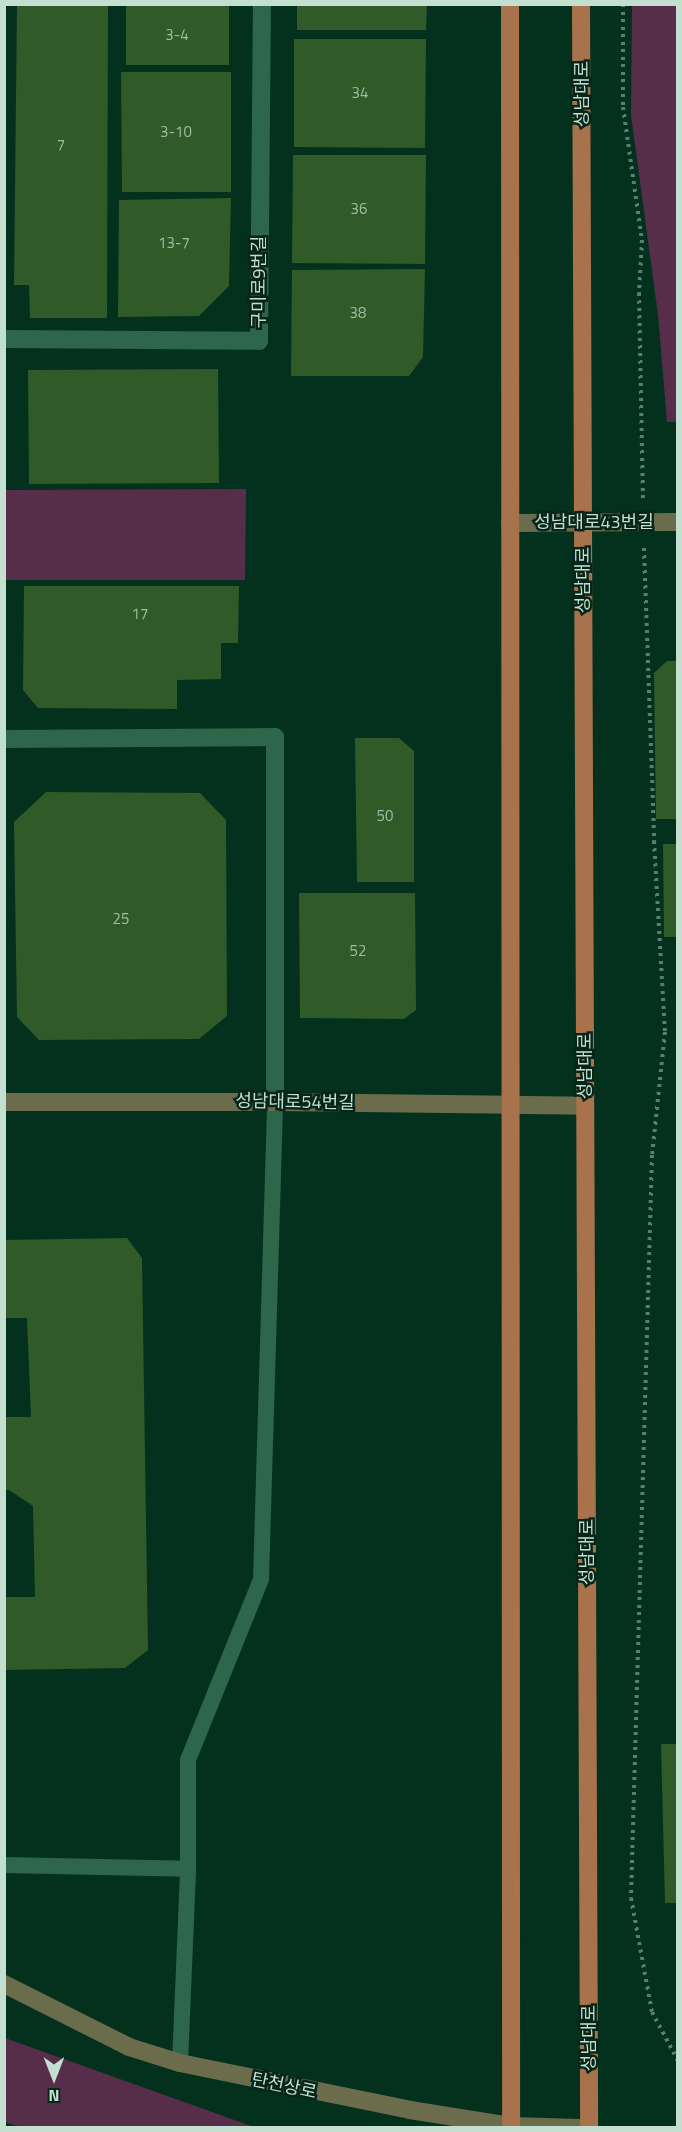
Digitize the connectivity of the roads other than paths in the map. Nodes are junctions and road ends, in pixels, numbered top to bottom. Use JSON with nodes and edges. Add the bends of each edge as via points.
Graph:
{"nodes":[{"id":1,"x":262,"y":4,"type":"edge"},
{"id":2,"x":510,"y":4,"type":"edge"},
{"id":3,"x":581,"y":4,"type":"edge"},
{"id":4,"x":4,"y":339,"type":"edge"},
{"id":5,"x":678,"y":522,"type":"edge"},
{"id":6,"x":510,"y":523,"type":"junction"},
{"id":7,"x":583,"y":523,"type":"junction"},
{"id":8,"x":4,"y":739,"type":"edge"},
{"id":9,"x":4,"y":1102,"type":"edge"},
{"id":10,"x":275,"y":1102,"type":"junction"},
{"id":11,"x":510,"y":1105,"type":"junction"},
{"id":12,"x":585,"y":1106,"type":"junction"},
{"id":13,"x":4,"y":1865,"type":"edge"},
{"id":14,"x":188,"y":1869,"type":"junction"},
{"id":15,"x":4,"y":1984,"type":"edge"},
{"id":16,"x":180,"y":2063,"type":"junction"},
{"id":17,"x":511,"y":2127,"type":"edge"},
{"id":18,"x":579,"y":2127,"type":"edge"},
{"id":19,"x":589,"y":2127,"type":"edge"}],
"edges":[{"from":1,"to":4,"type":"street","name":"구미로9번길","via":[[259,341]]},
{"from":2,"to":6,"type":"main road"},
{"from":3,"to":7,"type":"main road","name":"성남대로"},
{"from":5,"to":7,"type":"street","name":"성남대로43번길"},
{"from":6,"to":7,"type":"street","name":"성남대로43번길"},
{"from":6,"to":11,"type":"main road"},
{"from":7,"to":12,"type":"main road","name":"성남대로"},
{"from":8,"to":10,"type":"street","via":[[275,737]]},
{"from":9,"to":10,"type":"street","name":"성남대로54번길"},
{"from":10,"to":11,"type":"street","name":"성남대로54번길"},
{"from":10,"to":14,"type":"lane","via":[[261,1579],[188,1760]]},
{"from":11,"to":12,"type":"street","name":"성남대로54번길"},
{"from":11,"to":17,"type":"main road"},
{"from":12,"to":19,"type":"main road","name":"성남대로"},
{"from":13,"to":14,"type":"lane"},
{"from":14,"to":16,"type":"lane"},
{"from":15,"to":16,"type":"street","name":"탄천상로","via":[[129,2047]]},
{"from":16,"to":17,"type":"street","name":"탄천상로","via":[[323,2094]]},
{"from":17,"to":18,"type":"street","name":"탄천상로"}]}
